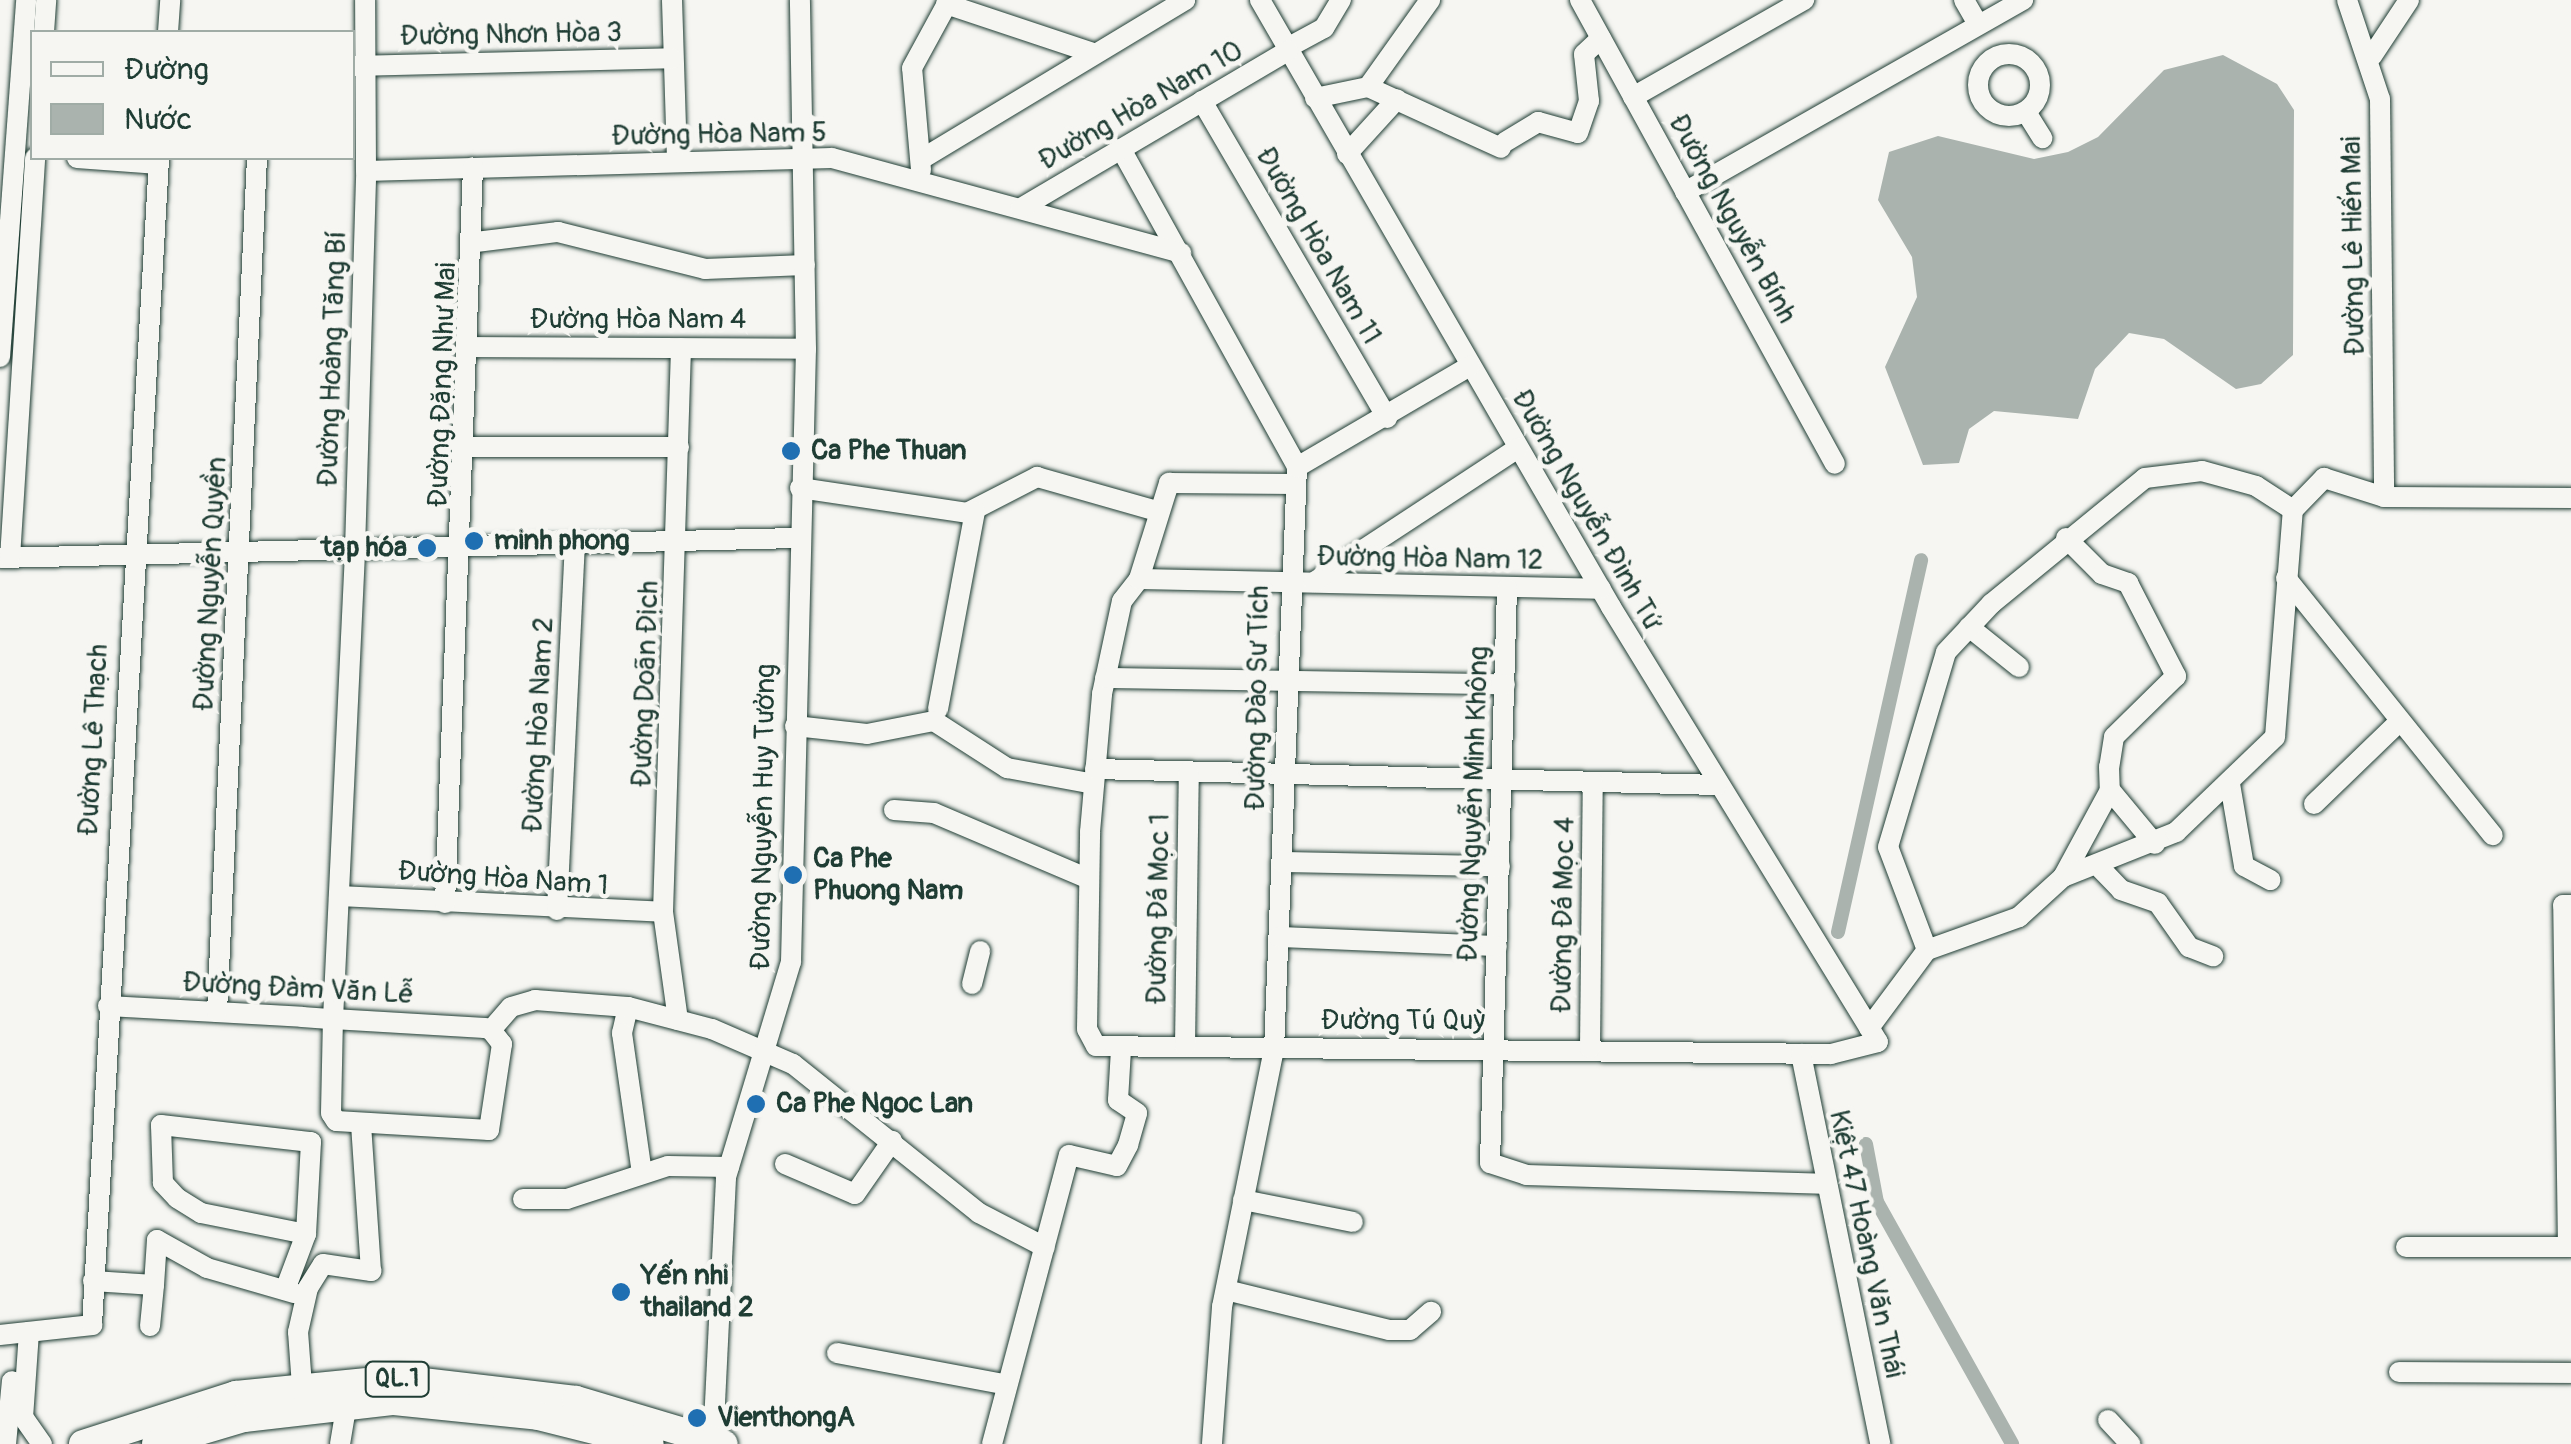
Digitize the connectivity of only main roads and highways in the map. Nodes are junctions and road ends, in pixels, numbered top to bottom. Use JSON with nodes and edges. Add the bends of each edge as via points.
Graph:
{"nodes":[{"id":1,"x":514,"y":1400,"type":"junction"},
{"id":2,"x":717,"y":1442,"type":"edge"},
{"id":3,"x":82,"y":1444,"type":"edge"},
{"id":4,"x":156,"y":1444,"type":"edge"},
{"id":5,"x":650,"y":1444,"type":"edge"}],
"edges":[{"from":1,"to":2,"type":"highway","number":"QL.1"},
{"from":1,"to":3,"type":"highway","number":"QL.1","via":[[397,1380],[302,1386],[173,1411]]},
{"from":1,"to":4,"type":"highway","number":"QL.1","via":[[347,1402]]},
{"from":1,"to":5,"type":"highway","number":"QL.1"}]}
